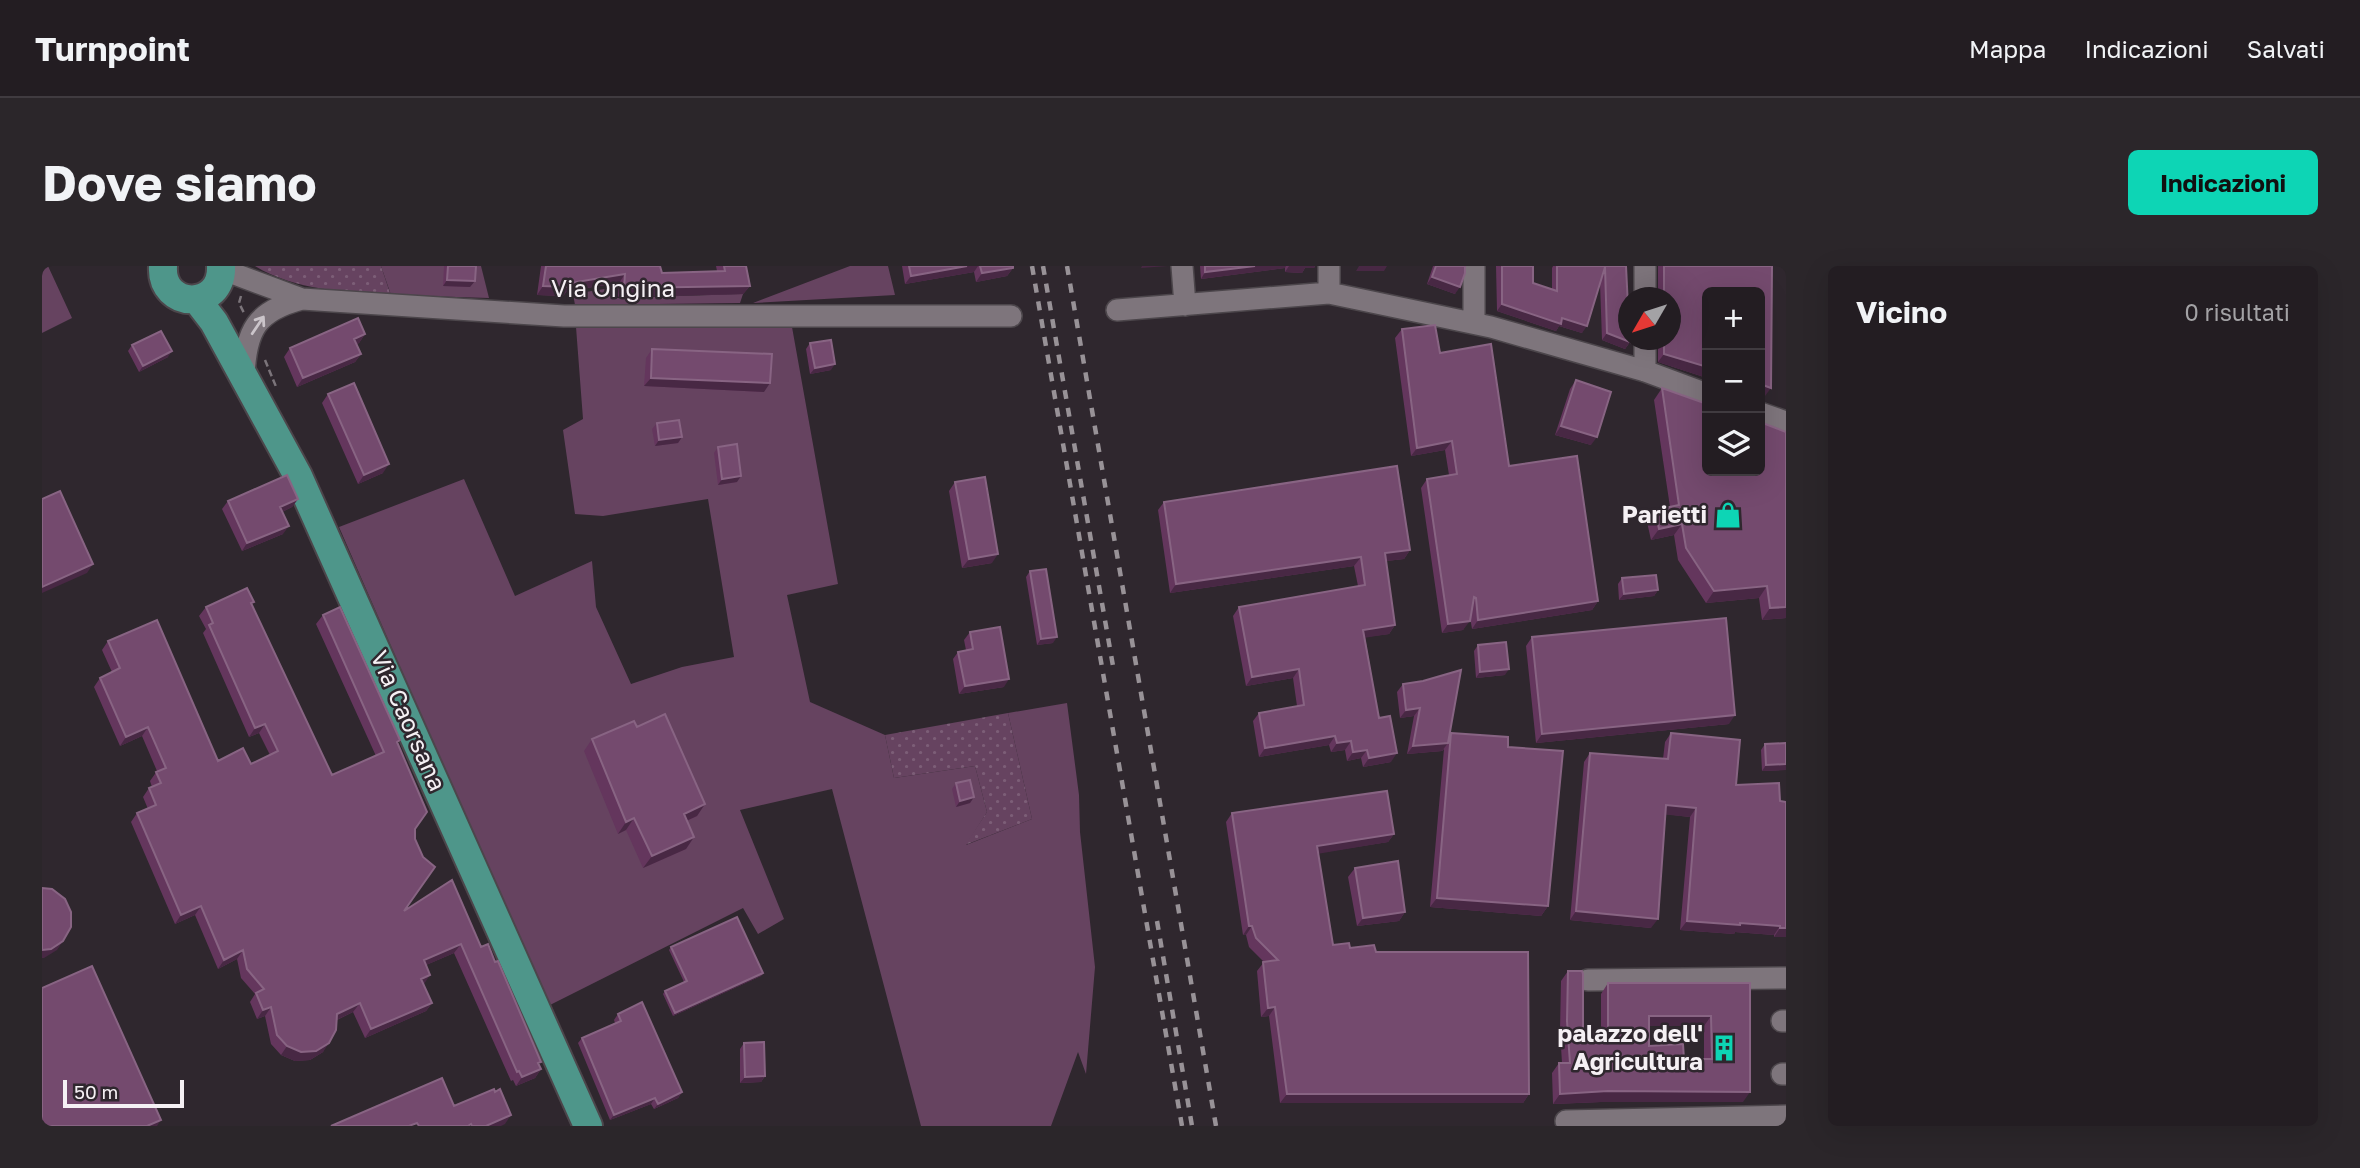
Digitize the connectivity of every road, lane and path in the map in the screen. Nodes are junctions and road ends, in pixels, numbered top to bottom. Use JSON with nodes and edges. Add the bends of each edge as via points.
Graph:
{"nodes":[{"id":1,"x":1182,"y":266,"type":"edge"},
{"id":2,"x":1329,"y":266,"type":"edge"},
{"id":3,"x":1474,"y":266,"type":"edge"},
{"id":4,"x":1645,"y":266,"type":"edge"},
{"id":5,"x":160,"y":268,"type":"edge"},
{"id":6,"x":226,"y":276,"type":"edge"},
{"id":7,"x":1645,"y":287,"type":"edge"},
{"id":8,"x":1329,"y":293,"type":"junction"},
{"id":9,"x":302,"y":299,"type":"junction"},
{"id":10,"x":197,"y":300,"type":"junction"},
{"id":11,"x":1185,"y":305,"type":"junction"},
{"id":12,"x":1117,"y":310,"type":"dead end"},
{"id":13,"x":244,"y":314,"type":"dead end"},
{"id":14,"x":1011,"y":316,"type":"dead end"},
{"id":15,"x":214,"y":323,"type":"junction"},
{"id":16,"x":1474,"y":323,"type":"junction"},
{"id":17,"x":1645,"y":350,"type":"edge"},
{"id":18,"x":1645,"y":371,"type":"junction"},
{"id":19,"x":244,"y":376,"type":"junction"},
{"id":20,"x":1702,"y":392,"type":"edge"},
{"id":21,"x":1786,"y":978,"type":"edge"},
{"id":22,"x":1588,"y":980,"type":"dead end"},
{"id":23,"x":1786,"y":1116,"type":"edge"},
{"id":24,"x":1566,"y":1121,"type":"dead end"},
{"id":25,"x":584,"y":1125,"type":"edge"}],
"edges":[{"from":1,"to":11,"type":"street"},
{"from":2,"to":8,"type":"street"},
{"from":3,"to":16,"type":"street"},
{"from":4,"to":7,"type":"street"},
{"from":5,"to":10,"type":"main road","via":[[170,290]]},
{"from":6,"to":9,"type":"street","name":"Via Ongina"},
{"from":6,"to":10,"type":"main road"},
{"from":6,"to":13,"type":"path"},
{"from":6,"to":15,"type":"main road","via":[[211,302]]},
{"from":8,"to":11,"type":"street"},
{"from":8,"to":16,"type":"street"},
{"from":9,"to":14,"type":"street","name":"Via Ongina","via":[[564,316]]},
{"from":19,"to":9,"type":"street","one_way":true,"via":[[245,348],[255,327],[265,314]]},
{"from":10,"to":15,"type":"main road","name":"Via Caorsana"},
{"from":11,"to":12,"type":"street"},
{"from":15,"to":19,"type":"main road","name":"Via Caorsana"},
{"from":16,"to":18,"type":"street"},
{"from":17,"to":18,"type":"street"},
{"from":18,"to":20,"type":"street"},
{"from":19,"to":25,"type":"main road","name":"Via Caorsana","via":[[298,476]]},
{"from":21,"to":22,"type":"street"},
{"from":23,"to":24,"type":"street"}]}
